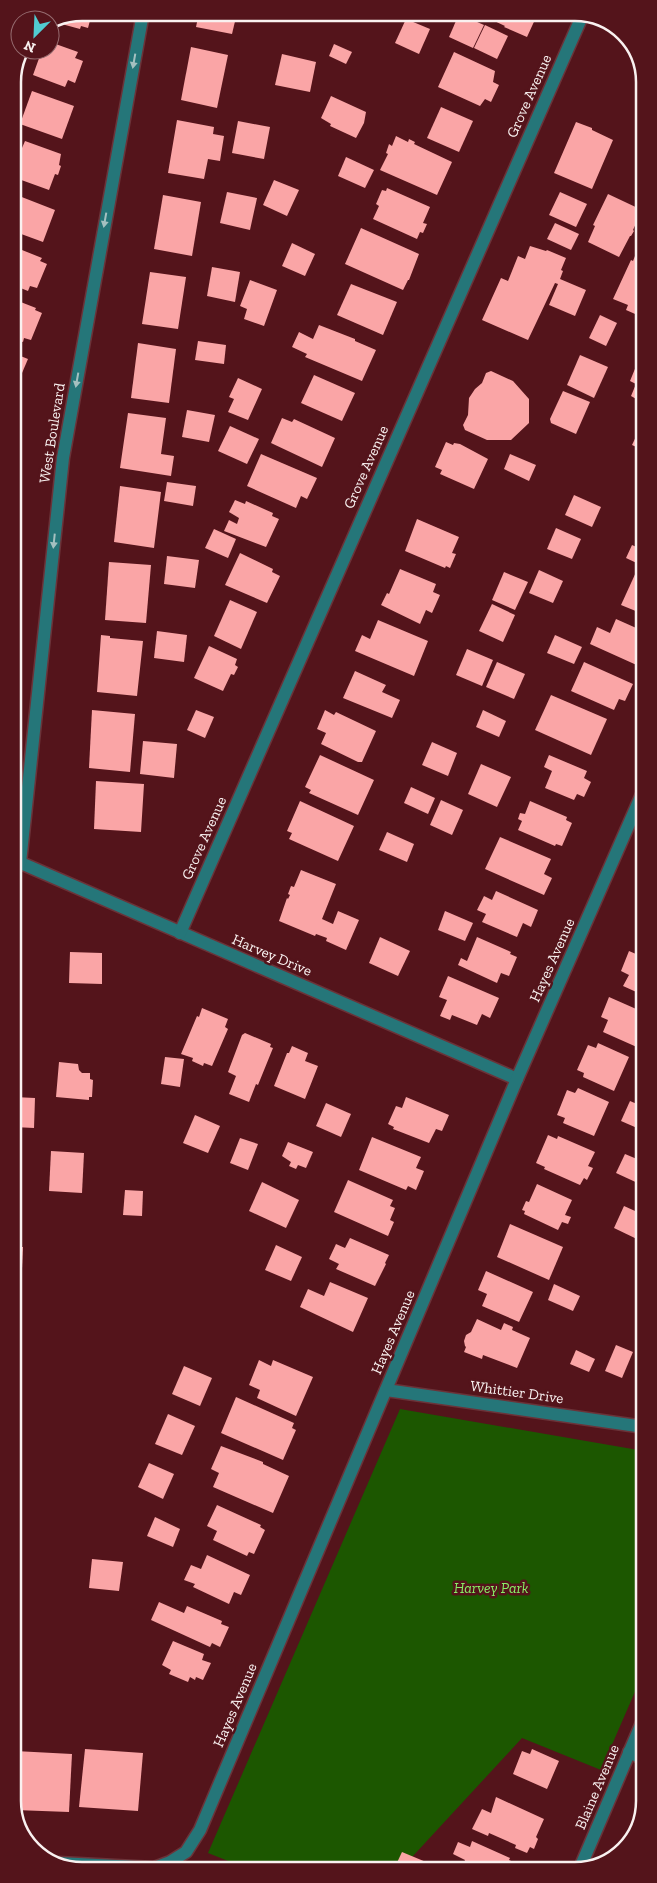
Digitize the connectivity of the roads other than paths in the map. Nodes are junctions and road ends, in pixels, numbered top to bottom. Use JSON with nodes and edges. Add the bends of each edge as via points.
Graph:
{"nodes":[{"id":1,"x":141,"y":21,"type":"edge"},
{"id":2,"x":580,"y":21,"type":"edge"},
{"id":3,"x":636,"y":808,"type":"edge"},
{"id":4,"x":21,"y":827,"type":"edge"},
{"id":5,"x":21,"y":864,"type":"edge"},
{"id":6,"x":180,"y":933,"type":"junction"},
{"id":7,"x":518,"y":1079,"type":"junction"},
{"id":8,"x":386,"y":1390,"type":"junction"},
{"id":9,"x":636,"y":1426,"type":"edge"},
{"id":10,"x":636,"y":1736,"type":"edge"},
{"id":11,"x":629,"y":1752,"type":"junction"},
{"id":12,"x":636,"y":1755,"type":"edge"},
{"id":13,"x":583,"y":1861,"type":"edge"},
{"id":14,"x":170,"y":1862,"type":"edge"}],
"edges":[{"from":1,"to":4,"type":"street","name":"West Boulevard","one_way":true,"via":[[63,458]]},
{"from":2,"to":6,"type":"street","name":"Grove Avenue"},
{"from":3,"to":7,"type":"street","name":"Hayes Avenue"},
{"from":5,"to":6,"type":"street","name":"Harvey Drive"},
{"from":6,"to":7,"type":"street","name":"Harvey Drive"},
{"from":7,"to":8,"type":"street","name":"Hayes Avenue"},
{"from":8,"to":9,"type":"street","name":"Whittier Drive"},
{"from":8,"to":14,"type":"street","name":"Hayes Avenue","via":[[200,1830],[186,1852]]},
{"from":10,"to":11,"type":"street","name":"Blaine Avenue"},
{"from":11,"to":12,"type":"street"},
{"from":11,"to":13,"type":"street","name":"Blaine Avenue"}]}
